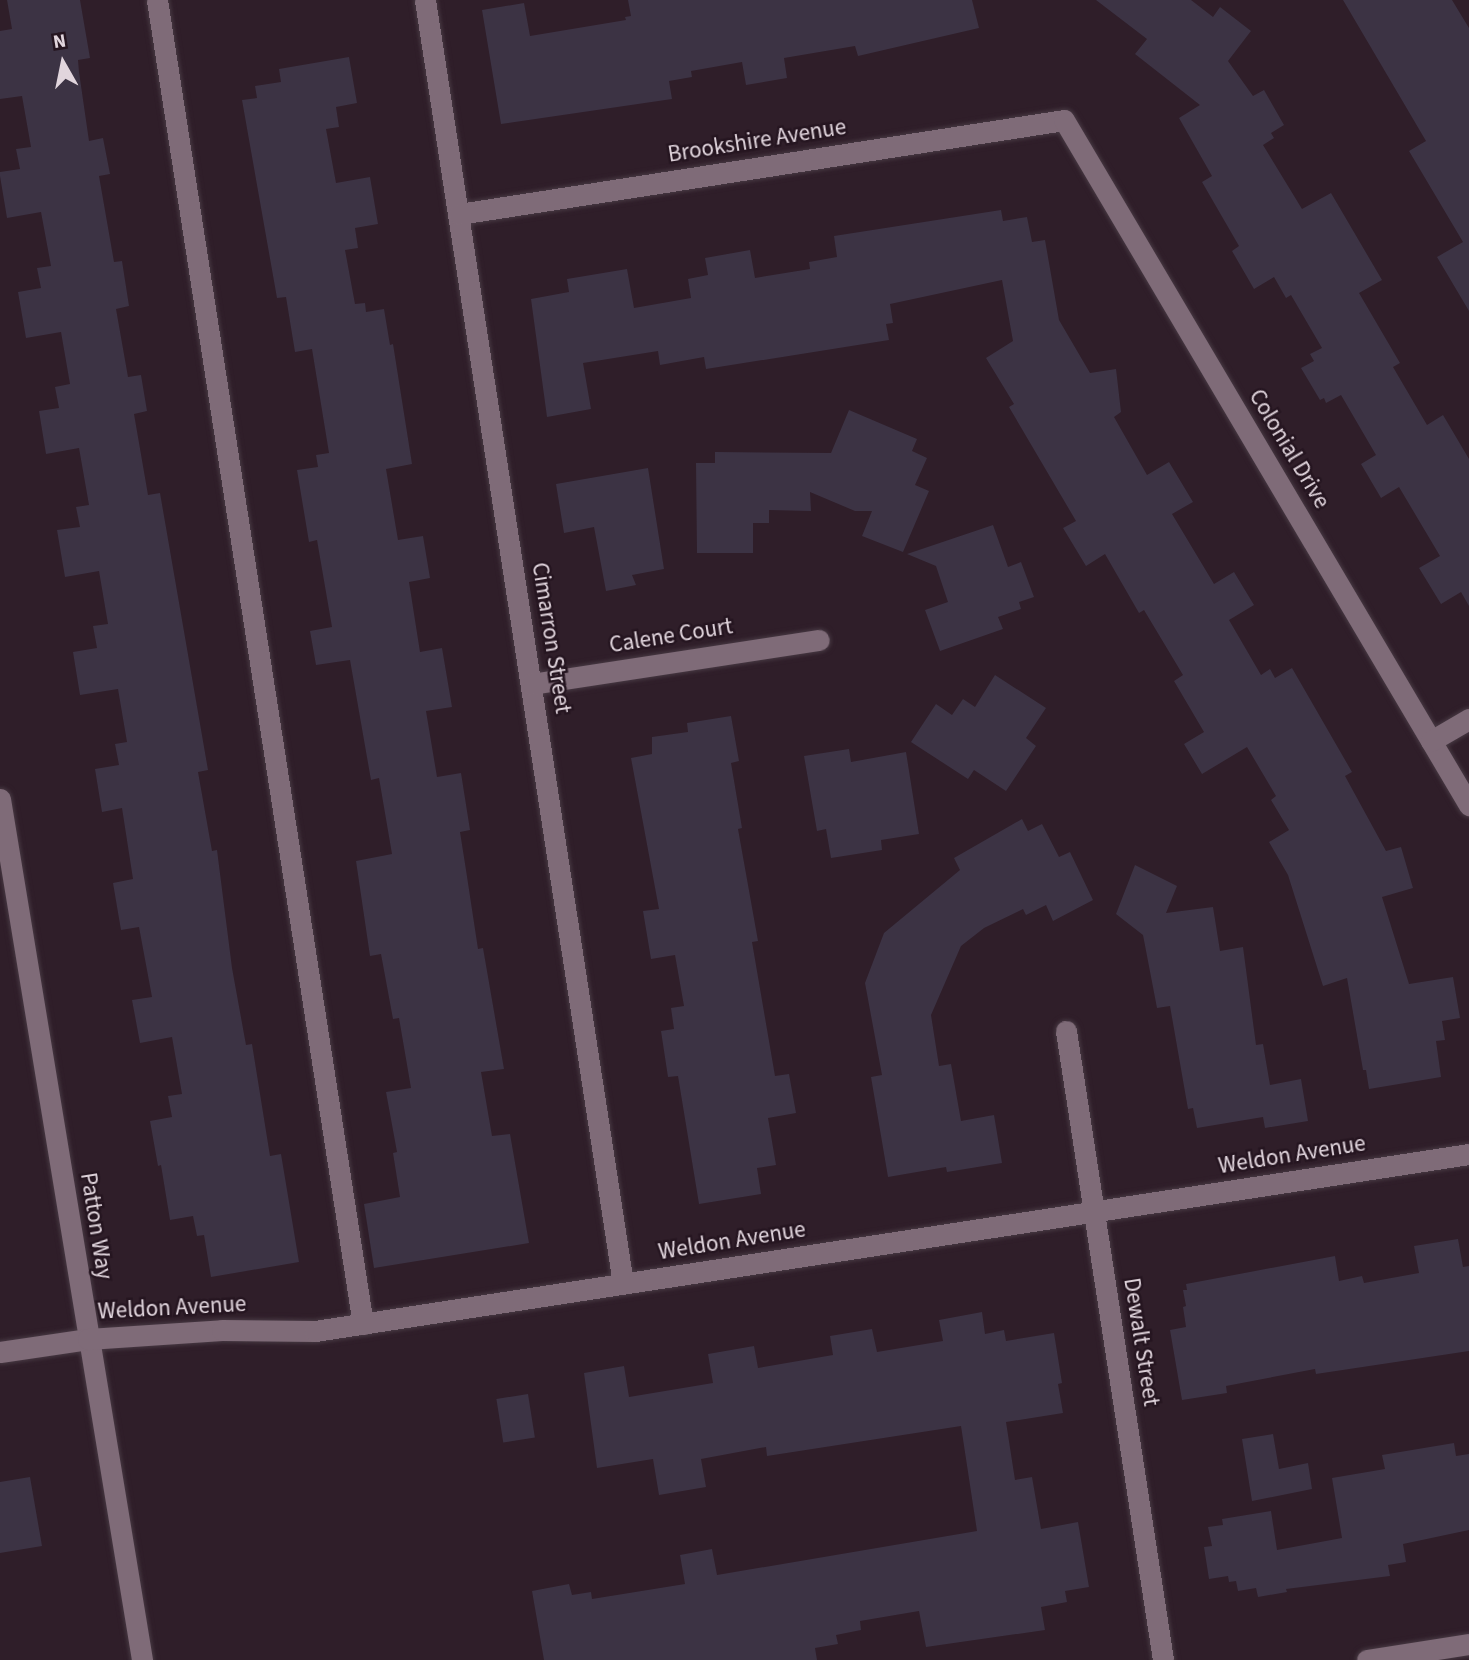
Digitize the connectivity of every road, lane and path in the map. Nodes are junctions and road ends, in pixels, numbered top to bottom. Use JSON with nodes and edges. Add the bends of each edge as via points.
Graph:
{"nodes":[{"id":1,"x":158,"y":0,"type":"edge"},
{"id":2,"x":425,"y":0,"type":"edge"},
{"id":3,"x":1064,"y":120,"type":"joint"},
{"id":4,"x":458,"y":214,"type":"junction"},
{"id":5,"x":819,"y":640,"type":"dead end"},
{"id":6,"x":531,"y":684,"type":"junction"},
{"id":7,"x":1469,"y":719,"type":"edge"},
{"id":8,"x":1431,"y":741,"type":"junction"},
{"id":9,"x":0,"y":799,"type":"edge"},
{"id":10,"x":1469,"y":805,"type":"edge"},
{"id":11,"x":1066,"y":1031,"type":"dead end"},
{"id":12,"x":1469,"y":1154,"type":"edge"},
{"id":13,"x":1094,"y":1212,"type":"junction"},
{"id":14,"x":623,"y":1284,"type":"junction"},
{"id":15,"x":363,"y":1324,"type":"junction"},
{"id":16,"x":88,"y":1339,"type":"junction"},
{"id":17,"x":0,"y":1352,"type":"edge"},
{"id":18,"x":1469,"y":1644,"type":"edge"},
{"id":19,"x":142,"y":1660,"type":"edge"},
{"id":20,"x":1163,"y":1660,"type":"edge"},
{"id":21,"x":1367,"y":1660,"type":"edge"}],
"edges":[{"from":1,"to":15,"type":"street"},
{"from":2,"to":4,"type":"street","name":"Cimarron Street"},
{"from":3,"to":4,"type":"street","name":"Brookshire Avenue"},
{"from":3,"to":8,"type":"street","name":"Colonial Drive"},
{"from":4,"to":6,"type":"street","name":"Cimarron Street"},
{"from":5,"to":6,"type":"street","name":"Calene Court"},
{"from":6,"to":14,"type":"street","name":"Cimarron Street"},
{"from":7,"to":8,"type":"street"},
{"from":8,"to":10,"type":"street","name":"Colonial Drive"},
{"from":9,"to":16,"type":"street","name":"Patton Way"},
{"from":11,"to":13,"type":"street","name":"Dewalt Street"},
{"from":12,"to":13,"type":"street","name":"Weldon Avenue"},
{"from":13,"to":14,"type":"street","name":"Weldon Avenue"},
{"from":13,"to":20,"type":"street","name":"Dewalt Street"},
{"from":14,"to":15,"type":"street","name":"Weldon Avenue"},
{"from":15,"to":16,"type":"street","name":"Weldon Avenue","via":[[315,1331],[222,1330]]},
{"from":16,"to":17,"type":"street","name":"Weldon Avenue"},
{"from":16,"to":19,"type":"street","name":"Patton Way"},
{"from":18,"to":21,"type":"street"}]}
